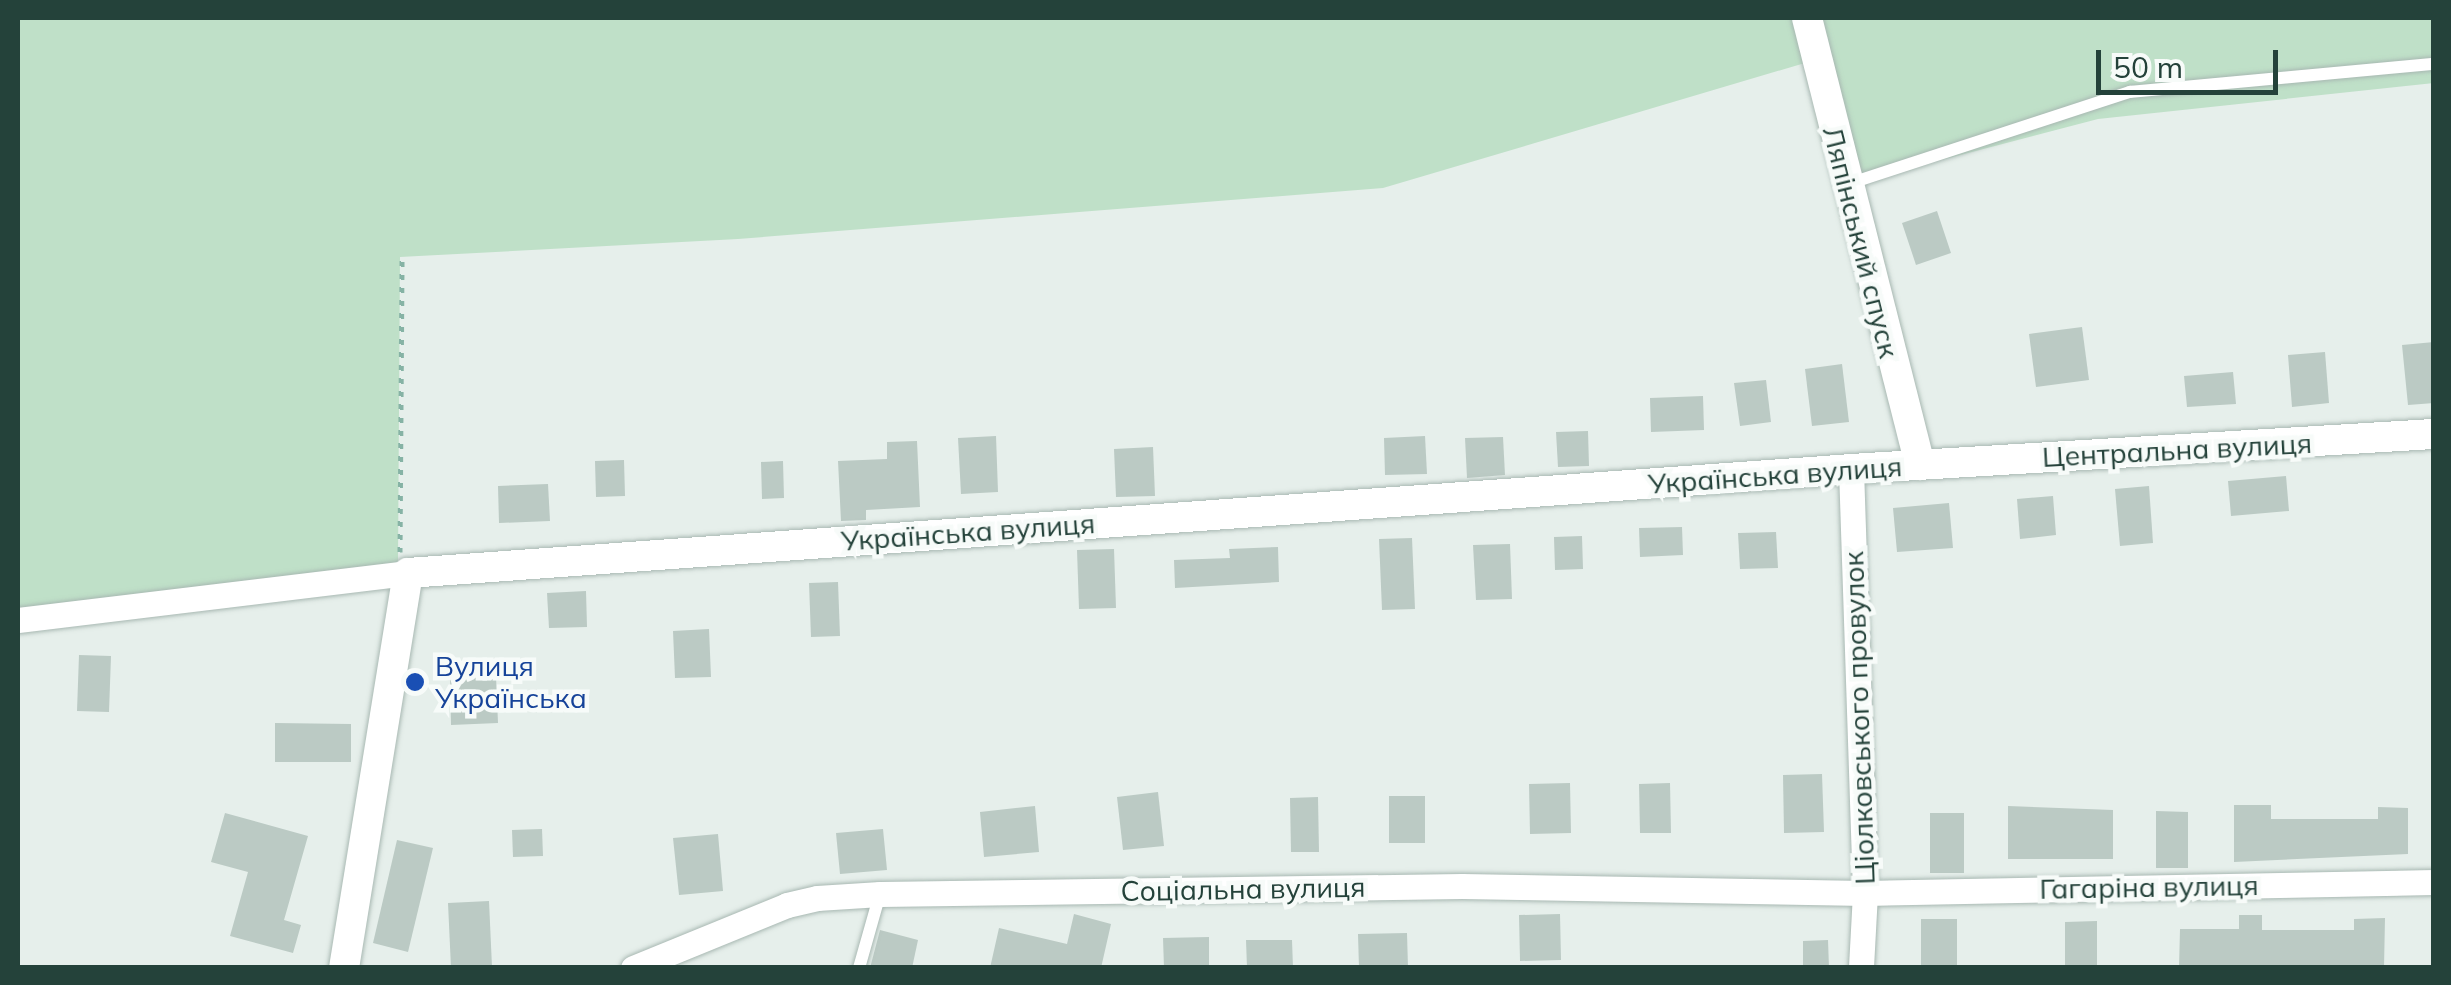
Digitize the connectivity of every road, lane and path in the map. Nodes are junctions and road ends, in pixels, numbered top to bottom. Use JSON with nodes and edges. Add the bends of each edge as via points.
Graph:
{"nodes":[{"id":1,"x":1807,"y":18,"type":"edge"},
{"id":2,"x":2434,"y":64,"type":"edge"},
{"id":3,"x":1846,"y":185,"type":"junction"},
{"id":4,"x":402,"y":260,"type":"dead end"},
{"id":5,"x":2434,"y":434,"type":"edge"},
{"id":6,"x":1920,"y":465,"type":"junction"},
{"id":7,"x":1851,"y":469,"type":"junction"},
{"id":8,"x":404,"y":574,"type":"junction"},
{"id":9,"x":18,"y":620,"type":"edge"},
{"id":10,"x":2434,"y":882,"type":"edge"},
{"id":11,"x":1865,"y":893,"type":"junction"},
{"id":12,"x":880,"y":894,"type":"junction"},
{"id":13,"x":344,"y":968,"type":"edge"},
{"id":14,"x":633,"y":968,"type":"edge"},
{"id":15,"x":859,"y":968,"type":"edge"},
{"id":16,"x":1860,"y":968,"type":"edge"}],
"edges":[{"from":1,"to":3,"type":"street","name":"Ляпінський спуск"},
{"from":2,"to":3,"type":"lane","via":[[2130,92]]},
{"from":3,"to":6,"type":"street","name":"Ляпінський спуск"},
{"from":4,"to":8,"type":"path"},
{"from":5,"to":6,"type":"street","name":"Центральна вулиця"},
{"from":6,"to":7,"type":"street","name":"Українська вулиця"},
{"from":7,"to":8,"type":"street","name":"Українська вулиця"},
{"from":7,"to":11,"type":"street","name":"Ціолковського провулок"},
{"from":8,"to":9,"type":"street","name":"Українська вулиця"},
{"from":8,"to":13,"type":"street"},
{"from":10,"to":11,"type":"street","name":"Гагаріна вулиця"},
{"from":11,"to":12,"type":"street","name":"Соціальна вулиця","via":[[1462,886]]},
{"from":11,"to":16,"type":"street","name":"Ціолковського провулок"},
{"from":12,"to":14,"type":"street","name":"Соціальна вулиця","via":[[787,906]]},
{"from":12,"to":15,"type":"lane"}]}
